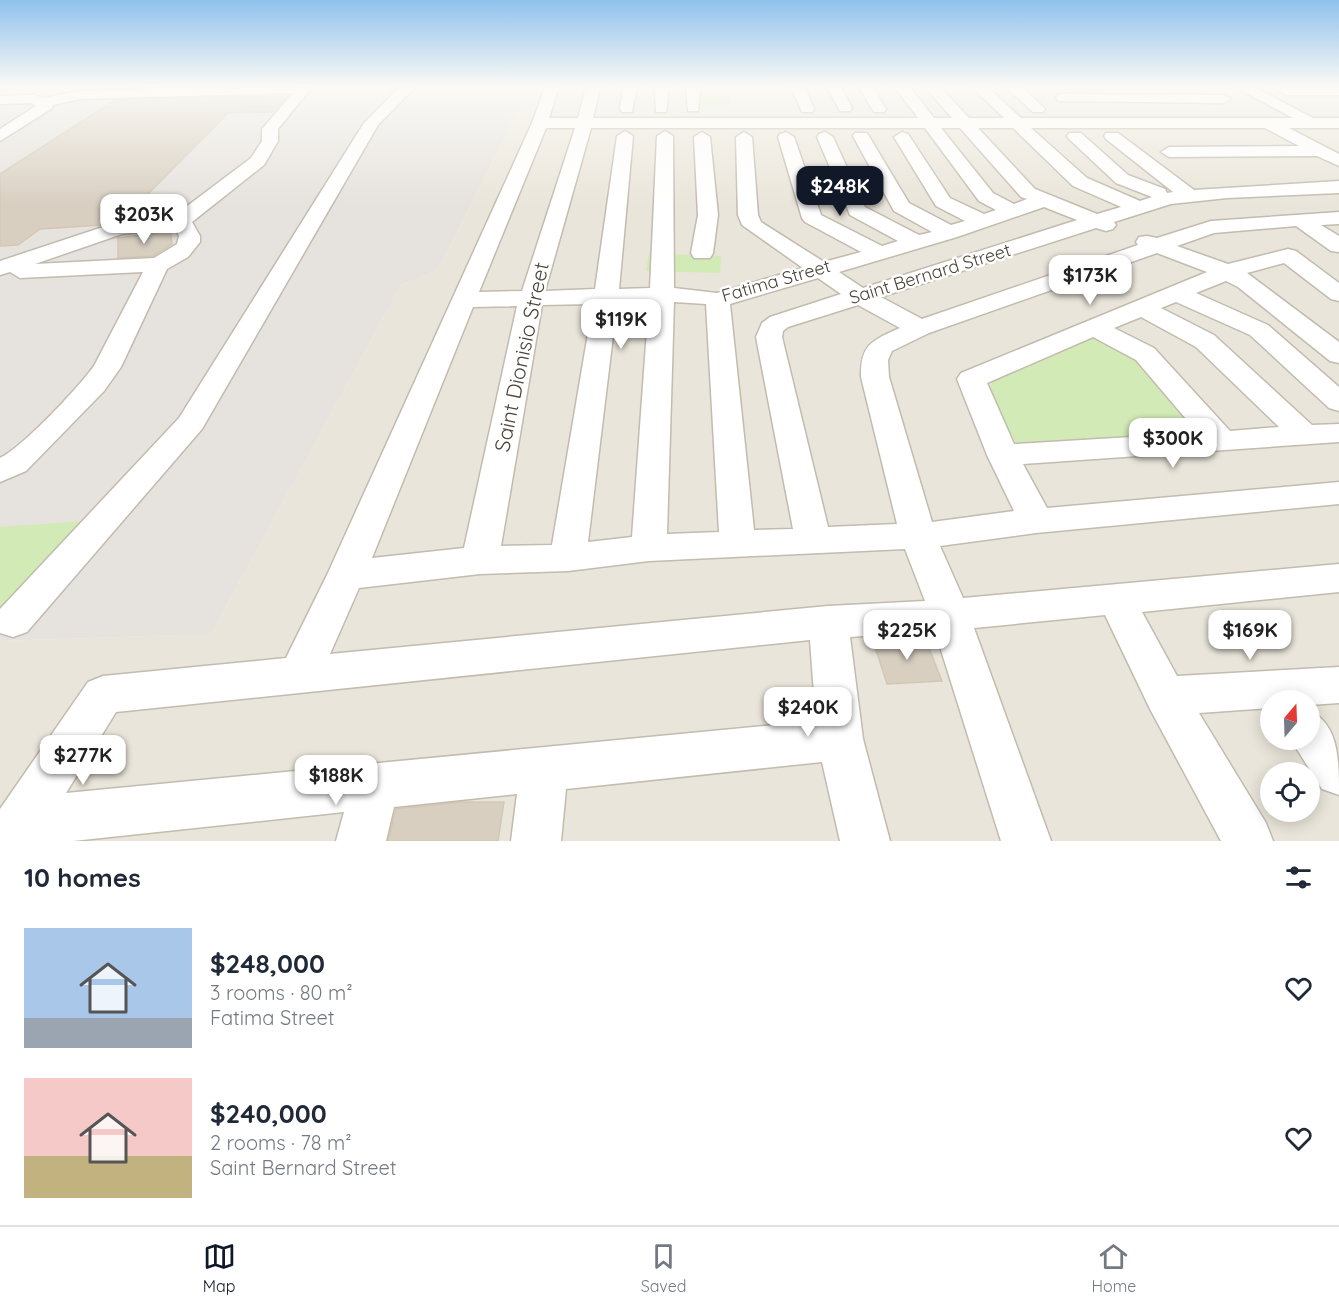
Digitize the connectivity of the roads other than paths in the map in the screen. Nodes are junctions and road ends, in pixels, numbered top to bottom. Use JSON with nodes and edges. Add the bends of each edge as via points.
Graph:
{"nodes":[{"id":1,"x":15,"y":126,"type":"edge"},
{"id":2,"x":272,"y":126,"type":"edge"},
{"id":3,"x":370,"y":126,"type":"edge"},
{"id":4,"x":539,"y":126,"type":"edge"},
{"id":5,"x":583,"y":126,"type":"edge"},
{"id":6,"x":608,"y":126,"type":"edge"},
{"id":7,"x":924,"y":126,"type":"edge"},
{"id":8,"x":932,"y":126,"type":"edge"},
{"id":9,"x":968,"y":126,"type":"edge"},
{"id":10,"x":1021,"y":126,"type":"edge"},
{"id":11,"x":1276,"y":126,"type":"edge"},
{"id":12,"x":1320,"y":126,"type":"edge"},
{"id":13,"x":0,"y":136,"type":"edge"},
{"id":14,"x":625,"y":136,"type":"junction"},
{"id":15,"x":665,"y":136,"type":"junction"},
{"id":16,"x":861,"y":136,"type":"junction"},
{"id":17,"x":1031,"y":136,"type":"junction"},
{"id":18,"x":1075,"y":136,"type":"junction"},
{"id":19,"x":1112,"y":136,"type":"junction"},
{"id":20,"x":1146,"y":136,"type":"junction"},
{"id":21,"x":1294,"y":136,"type":"junction"},
{"id":22,"x":1339,"y":136,"type":"edge"},
{"id":23,"x":702,"y":137,"type":"junction"},
{"id":24,"x":744,"y":137,"type":"junction"},
{"id":25,"x":786,"y":137,"type":"junction"},
{"id":26,"x":825,"y":137,"type":"junction"},
{"id":27,"x":902,"y":137,"type":"junction"},
{"id":28,"x":1321,"y":151,"type":"junction"},
{"id":29,"x":1168,"y":152,"type":"junction"},
{"id":30,"x":1339,"y":163,"type":"edge"},
{"id":31,"x":1206,"y":177,"type":"junction"},
{"id":32,"x":1339,"y":187,"type":"edge"},
{"id":33,"x":1179,"y":196,"type":"junction"},
{"id":34,"x":1044,"y":200,"type":"junction"},
{"id":35,"x":1138,"y":207,"type":"junction"},
{"id":36,"x":1015,"y":212,"type":"junction"},
{"id":37,"x":1339,"y":218,"type":"edge"},
{"id":38,"x":1300,"y":220,"type":"junction"},
{"id":39,"x":180,"y":221,"type":"junction"},
{"id":40,"x":981,"y":221,"type":"junction"},
{"id":41,"x":1098,"y":221,"type":"junction"},
{"id":42,"x":950,"y":233,"type":"junction"},
{"id":43,"x":102,"y":234,"type":"junction"},
{"id":44,"x":916,"y":242,"type":"junction"},
{"id":45,"x":1155,"y":245,"type":"junction"},
{"id":46,"x":1339,"y":246,"type":"edge"},
{"id":47,"x":878,"y":252,"type":"junction"},
{"id":48,"x":702,"y":253,"type":"dead end"},
{"id":49,"x":158,"y":265,"type":"junction"},
{"id":50,"x":104,"y":267,"type":"junction"},
{"id":51,"x":0,"y":270,"type":"edge"},
{"id":52,"x":820,"y":270,"type":"junction"},
{"id":53,"x":1227,"y":272,"type":"junction"},
{"id":54,"x":708,"y":291,"type":"junction"},
{"id":55,"x":1177,"y":294,"type":"junction"},
{"id":56,"x":1339,"y":294,"type":"edge"},
{"id":57,"x":662,"y":295,"type":"junction"},
{"id":58,"x":606,"y":296,"type":"junction"},
{"id":59,"x":860,"y":296,"type":"junction"},
{"id":60,"x":531,"y":299,"type":"junction"},
{"id":61,"x":463,"y":300,"type":"junction"},
{"id":62,"x":1142,"y":308,"type":"junction"},
{"id":63,"x":920,"y":328,"type":"junction"},
{"id":64,"x":1094,"y":328,"type":"junction"},
{"id":65,"x":1339,"y":355,"type":"edge"},
{"id":66,"x":1339,"y":402,"type":"edge"},
{"id":67,"x":1339,"y":433,"type":"edge"},
{"id":68,"x":1304,"y":435,"type":"junction"},
{"id":69,"x":1222,"y":441,"type":"junction"},
{"id":70,"x":1003,"y":455,"type":"junction"},
{"id":71,"x":0,"y":471,"type":"edge"},
{"id":72,"x":1339,"y":493,"type":"edge"},
{"id":73,"x":1036,"y":521,"type":"junction"},
{"id":74,"x":918,"y":536,"type":"junction"},
{"id":75,"x":813,"y":540,"type":"junction"},
{"id":76,"x":738,"y":546,"type":"junction"},
{"id":77,"x":649,"y":548,"type":"junction"},
{"id":78,"x":568,"y":558,"type":"junction"},
{"id":79,"x":480,"y":560,"type":"junction"},
{"id":80,"x":346,"y":575,"type":"junction"},
{"id":81,"x":1339,"y":578,"type":"edge"},
{"id":82,"x":1116,"y":599,"type":"junction"},
{"id":83,"x":950,"y":615,"type":"junction"},
{"id":84,"x":13,"y":621,"type":"dead end"},
{"id":85,"x":828,"y":621,"type":"junction"},
{"id":86,"x":299,"y":676,"type":"junction"},
{"id":87,"x":1339,"y":685,"type":"edge"},
{"id":88,"x":1312,"y":690,"type":"edge"},
{"id":89,"x":1260,"y":695,"type":"edge"},
{"id":90,"x":1165,"y":696,"type":"junction"},
{"id":91,"x":840,"y":739,"type":"junction"},
{"id":92,"x":1320,"y":745,"type":"edge"},
{"id":93,"x":544,"y":768,"type":"junction"},
{"id":94,"x":1339,"y":773,"type":"edge"},
{"id":95,"x":375,"y":785,"type":"junction"},
{"id":96,"x":15,"y":832,"type":"edge"},
{"id":97,"x":361,"y":841,"type":"edge"},
{"id":98,"x":536,"y":841,"type":"edge"},
{"id":99,"x":865,"y":841,"type":"edge"},
{"id":100,"x":1026,"y":841,"type":"edge"},
{"id":101,"x":1248,"y":841,"type":"edge"}],
"edges":[{"from":1,"to":13,"type":"street"},
{"from":2,"to":39,"type":"street","via":[[270,141],[258,161]]},
{"from":3,"to":84,"type":"street","via":[[191,423]]},
{"from":4,"to":61,"type":"street"},
{"from":5,"to":60,"type":"street","name":"Saint Dionisio Street"},
{"from":6,"to":14,"type":"street"},
{"from":7,"to":27,"type":"street"},
{"from":8,"to":36,"type":"street","via":[[986,197]]},
{"from":9,"to":34,"type":"street","via":[[1028,192]]},
{"from":10,"to":17,"type":"street"},
{"from":11,"to":21,"type":"street"},
{"from":12,"to":22,"type":"street"},
{"from":14,"to":15,"type":"street"},
{"from":14,"to":58,"type":"street"},
{"from":15,"to":23,"type":"street"},
{"from":15,"to":57,"type":"street"},
{"from":16,"to":26,"type":"street"},
{"from":16,"to":27,"type":"street"},
{"from":16,"to":42,"type":"street","via":[[901,207]]},
{"from":17,"to":18,"type":"street"},
{"from":17,"to":35,"type":"street","via":[[1080,183]]},
{"from":18,"to":19,"type":"street"},
{"from":18,"to":33,"type":"street","via":[[1122,178]]},
{"from":19,"to":20,"type":"street"},
{"from":19,"to":33,"type":"street"},
{"from":20,"to":21,"type":"street"},
{"from":20,"to":29,"type":"street"},
{"from":21,"to":28,"type":"street"},
{"from":23,"to":24,"type":"street"},
{"from":23,"to":48,"type":"street","via":[[708,215]]},
{"from":24,"to":25,"type":"street"},
{"from":24,"to":52,"type":"street","via":[[748,215],[752,225]]},
{"from":25,"to":26,"type":"street"},
{"from":25,"to":47,"type":"street","via":[[812,218]]},
{"from":26,"to":44,"type":"street","via":[[857,211]]},
{"from":27,"to":40,"type":"street","via":[[943,202]]},
{"from":28,"to":29,"type":"street"},
{"from":28,"to":30,"type":"street"},
{"from":29,"to":31,"type":"street"},
{"from":30,"to":31,"type":"street"},
{"from":31,"to":32,"type":"street","name":"Saint Bernard Street"},
{"from":31,"to":33,"type":"street","name":"Saint Bernard Street"},
{"from":33,"to":35,"type":"street","name":"Saint Bernard Street"},
{"from":34,"to":36,"type":"street","name":"Fatima Street"},
{"from":34,"to":41,"type":"street"},
{"from":35,"to":41,"type":"street","name":"Saint Bernard Street"},
{"from":36,"to":40,"type":"street","name":"Fatima Street"},
{"from":37,"to":38,"type":"street"},
{"from":38,"to":45,"type":"street","via":[[1223,225]]},
{"from":38,"to":46,"type":"street"},
{"from":39,"to":43,"type":"street","via":[[141,224]]},
{"from":39,"to":49,"type":"street","via":[[190,230],[185,250]]},
{"from":40,"to":42,"type":"street","name":"Fatima Street"},
{"from":41,"to":45,"type":"street"},
{"from":41,"to":59,"type":"street","name":"Saint Bernard Street"},
{"from":42,"to":44,"type":"street","name":"Fatima Street"},
{"from":43,"to":50,"type":"street"},
{"from":43,"to":51,"type":"street"},
{"from":44,"to":47,"type":"street","name":"Fatima Street"},
{"from":45,"to":53,"type":"street"},
{"from":45,"to":63,"type":"street"},
{"from":47,"to":52,"type":"street","name":"Fatima Street"},
{"from":49,"to":50,"type":"street"},
{"from":49,"to":71,"type":"street","via":[[94,385],[15,464]]},
{"from":50,"to":51,"type":"street"},
{"from":52,"to":54,"type":"street","name":"Fatima Street"},
{"from":52,"to":59,"type":"street"},
{"from":53,"to":55,"type":"street"},
{"from":53,"to":56,"type":"street","via":[[1288,256]]},
{"from":53,"to":65,"type":"street"},
{"from":54,"to":57,"type":"street","name":"Fatima Street"},
{"from":54,"to":76,"type":"street"},
{"from":55,"to":62,"type":"street"},
{"from":55,"to":66,"type":"street","via":[[1259,330]]},
{"from":57,"to":58,"type":"street","name":"Fatima Street"},
{"from":57,"to":77,"type":"street"},
{"from":58,"to":60,"type":"street","name":"Fatima Street"},
{"from":58,"to":78,"type":"street"},
{"from":59,"to":63,"type":"street"},
{"from":59,"to":75,"type":"street","name":"Saint Bernard Street","via":[[779,322],[769,332]]},
{"from":60,"to":61,"type":"street","name":"Fatima Street"},
{"from":60,"to":79,"type":"street","name":"Saint Dionisio Street"},
{"from":61,"to":80,"type":"street"},
{"from":62,"to":64,"type":"street"},
{"from":62,"to":68,"type":"street","via":[[1205,341]]},
{"from":63,"to":74,"type":"street","via":[[881,346],[874,360],[875,377]]},
{"from":64,"to":69,"type":"street","via":[[1145,354]]},
{"from":64,"to":70,"type":"street","via":[[970,380]]},
{"from":67,"to":68,"type":"street"},
{"from":68,"to":69,"type":"street"},
{"from":69,"to":70,"type":"street"},
{"from":70,"to":73,"type":"street"},
{"from":72,"to":73,"type":"street"},
{"from":73,"to":74,"type":"street"},
{"from":74,"to":75,"type":"street"},
{"from":74,"to":83,"type":"street"},
{"from":75,"to":76,"type":"street"},
{"from":76,"to":77,"type":"street"},
{"from":77,"to":78,"type":"street"},
{"from":78,"to":79,"type":"street"},
{"from":79,"to":80,"type":"street"},
{"from":80,"to":86,"type":"street"},
{"from":81,"to":82,"type":"street"},
{"from":82,"to":83,"type":"street"},
{"from":82,"to":90,"type":"street"},
{"from":83,"to":85,"type":"street"},
{"from":83,"to":100,"type":"street"},
{"from":85,"to":86,"type":"street"},
{"from":85,"to":91,"type":"street"},
{"from":86,"to":96,"type":"street","via":[[104,695]]},
{"from":87,"to":88,"type":"street"},
{"from":89,"to":90,"type":"street"},
{"from":90,"to":101,"type":"street"},
{"from":91,"to":93,"type":"street"},
{"from":91,"to":99,"type":"street"},
{"from":92,"to":94,"type":"street"},
{"from":93,"to":95,"type":"street"},
{"from":93,"to":98,"type":"street"},
{"from":95,"to":96,"type":"street"},
{"from":95,"to":97,"type":"street"}]}
